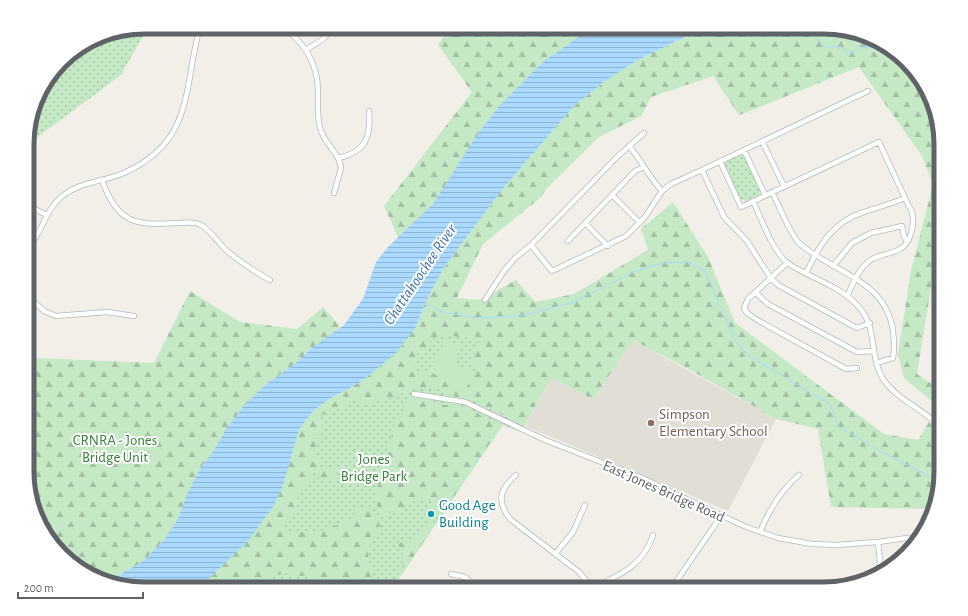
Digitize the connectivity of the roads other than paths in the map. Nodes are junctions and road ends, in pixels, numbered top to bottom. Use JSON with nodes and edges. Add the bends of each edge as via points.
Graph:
{"nodes":[{"id":1,"x":199,"y":34,"type":"edge"},
{"id":2,"x":292,"y":34,"type":"edge"},
{"id":3,"x":328,"y":34,"type":"edge"},
{"id":4,"x":306,"y":50,"type":"junction"},
{"id":5,"x":868,"y":91,"type":"dead end"},
{"id":6,"x":369,"y":111,"type":"dead end"},
{"id":7,"x":644,"y":134,"type":"dead end"},
{"id":8,"x":762,"y":141,"type":"junction"},
{"id":9,"x":629,"y":146,"type":"junction"},
{"id":10,"x":744,"y":150,"type":"junction"},
{"id":11,"x":338,"y":158,"type":"junction"},
{"id":12,"x":720,"y":161,"type":"junction"},
{"id":13,"x":644,"y":167,"type":"junction"},
{"id":14,"x":702,"y":170,"type":"junction"},
{"id":15,"x":102,"y":180,"type":"junction"},
{"id":16,"x":784,"y":186,"type":"junction"},
{"id":17,"x":662,"y":191,"type":"junction"},
{"id":18,"x":772,"y":192,"type":"junction"},
{"id":19,"x":334,"y":193,"type":"dead end"},
{"id":20,"x":612,"y":195,"type":"junction"},
{"id":21,"x":766,"y":195,"type":"junction"},
{"id":22,"x":905,"y":198,"type":"junction"},
{"id":23,"x":753,"y":201,"type":"junction"},
{"id":24,"x":34,"y":209,"type":"edge"},
{"id":25,"x":47,"y":215,"type":"junction"},
{"id":26,"x":585,"y":223,"type":"junction"},
{"id":27,"x":640,"y":223,"type":"junction"},
{"id":28,"x":34,"y":240,"type":"edge"},
{"id":29,"x":568,"y":241,"type":"dead end"},
{"id":30,"x":907,"y":242,"type":"junction"},
{"id":31,"x":531,"y":245,"type":"junction"},
{"id":32,"x":608,"y":246,"type":"junction"},
{"id":33,"x":814,"y":256,"type":"junction"},
{"id":34,"x":787,"y":263,"type":"junction"},
{"id":35,"x":833,"y":266,"type":"junction"},
{"id":36,"x":806,"y":273,"type":"junction"},
{"id":37,"x":770,"y":277,"type":"junction"},
{"id":38,"x":856,"y":278,"type":"junction"},
{"id":39,"x":270,"y":280,"type":"dead end"},
{"id":40,"x":755,"y":292,"type":"junction"},
{"id":41,"x":847,"y":296,"type":"junction"},
{"id":42,"x":485,"y":300,"type":"dead end"},
{"id":43,"x":34,"y":302,"type":"edge"},
{"id":44,"x":134,"y":316,"type":"dead end"},
{"id":45,"x":870,"y":323,"type":"junction"},
{"id":46,"x":873,"y":351,"type":"junction"},
{"id":47,"x":876,"y":363,"type":"junction"},
{"id":48,"x":857,"y":368,"type":"dead end"},
{"id":49,"x":414,"y":394,"type":"dead end"},
{"id":50,"x":934,"y":420,"type":"edge"},
{"id":51,"x":516,"y":475,"type":"dead end"},
{"id":52,"x":799,"y":475,"type":"dead end"},
{"id":53,"x":585,"y":505,"type":"dead end"},
{"id":54,"x":721,"y":516,"type":"junction"},
{"id":55,"x":760,"y":532,"type":"junction"},
{"id":56,"x":653,"y":535,"type":"dead end"},
{"id":57,"x":913,"y":537,"type":"edge"},
{"id":58,"x":878,"y":542,"type":"junction"},
{"id":59,"x":556,"y":553,"type":"junction"},
{"id":60,"x":879,"y":567,"type":"edge"},
{"id":61,"x":451,"y":574,"type":"dead end"},
{"id":62,"x":471,"y":582,"type":"edge"},
{"id":63,"x":588,"y":582,"type":"edge"},
{"id":64,"x":606,"y":582,"type":"edge"},
{"id":65,"x":676,"y":582,"type":"edge"}],
"edges":[{"from":1,"to":15,"type":"street","via":[[186,102],[174,130],[161,148],[146,161],[126,172]]},
{"from":2,"to":4,"type":"street"},
{"from":3,"to":4,"type":"street"},
{"from":4,"to":11,"type":"street","via":[[318,79],[320,128]]},
{"from":5,"to":8,"type":"street"},
{"from":6,"to":11,"type":"street","via":[[370,130],[365,142],[354,153]]},
{"from":7,"to":9,"type":"street"},
{"from":8,"to":10,"type":"street"},
{"from":8,"to":16,"type":"street"},
{"from":9,"to":13,"type":"street"},
{"from":9,"to":31,"type":"street"},
{"from":10,"to":12,"type":"street"},
{"from":10,"to":21,"type":"street"},
{"from":11,"to":19,"type":"street","via":[[341,168]]},
{"from":12,"to":14,"type":"street"},
{"from":12,"to":23,"type":"street","via":[[741,206]]},
{"from":13,"to":17,"type":"street"},
{"from":13,"to":20,"type":"street","via":[[635,171]]},
{"from":14,"to":17,"type":"street","via":[[671,184]]},
{"from":14,"to":37,"type":"street","via":[[724,217],[748,241]]},
{"from":15,"to":25,"type":"street","via":[[69,192],[56,202]]},
{"from":15,"to":39,"type":"street","via":[[111,203],[118,212],[128,218],[150,225],[199,224],[239,262]]},
{"from":16,"to":18,"type":"street"},
{"from":16,"to":22,"type":"street","via":[[879,142]]},
{"from":17,"to":27,"type":"street"},
{"from":18,"to":21,"type":"street"},
{"from":18,"to":33,"type":"street","via":[[798,242]]},
{"from":20,"to":26,"type":"street"},
{"from":20,"to":27,"type":"street"},
{"from":21,"to":23,"type":"street"},
{"from":22,"to":30,"type":"street","via":[[913,220]]},
{"from":22,"to":33,"type":"street","via":[[848,218],[827,236]]},
{"from":23,"to":34,"type":"street","via":[[772,240]]},
{"from":24,"to":25,"type":"street"},
{"from":25,"to":28,"type":"street"},
{"from":26,"to":29,"type":"street"},
{"from":26,"to":32,"type":"street"},
{"from":27,"to":32,"type":"street","via":[[626,236]]},
{"from":30,"to":35,"type":"street","via":[[902,226],[871,233],[852,243]]},
{"from":30,"to":38,"type":"street","via":[[900,249],[869,261]]},
{"from":31,"to":32,"type":"street","via":[[552,271]]},
{"from":31,"to":42,"type":"street","via":[[504,271]]},
{"from":33,"to":35,"type":"street"},
{"from":33,"to":36,"type":"street"},
{"from":34,"to":36,"type":"street"},
{"from":34,"to":37,"type":"street"},
{"from":35,"to":38,"type":"street"},
{"from":36,"to":41,"type":"street"},
{"from":37,"to":40,"type":"street"},
{"from":37,"to":45,"type":"street","via":[[778,285],[857,328]]},
{"from":38,"to":41,"type":"street"},
{"from":38,"to":47,"type":"street","via":[[877,294],[892,323],[895,349],[892,358]]},
{"from":40,"to":46,"type":"street","via":[[768,304],[857,352]]},
{"from":40,"to":48,"type":"street","via":[[744,308],[747,313],[846,369]]},
{"from":41,"to":45,"type":"street","via":[[865,314]]},
{"from":43,"to":44,"type":"street","via":[[44,311],[56,316],[107,312]]},
{"from":45,"to":46,"type":"street"},
{"from":46,"to":47,"type":"street"},
{"from":47,"to":50,"type":"street","via":[[887,384],[896,393]]},
{"from":49,"to":54,"type":"street","name":"East Jones Bridge Road","via":[[465,402],[545,440],[642,478]]},
{"from":51,"to":59,"type":"street","via":[[505,484],[502,492],[501,503],[504,512]]},
{"from":52,"to":55,"type":"street","via":[[789,483],[769,511]]},
{"from":53,"to":59,"type":"street","via":[[573,532]]},
{"from":54,"to":55,"type":"street","name":"East Jones Bridge Road"},
{"from":54,"to":65,"type":"street"},
{"from":55,"to":58,"type":"street","name":"East Jones Bridge Road","via":[[812,544]]},
{"from":56,"to":64,"type":"street","via":[[650,546],[637,564]]},
{"from":57,"to":58,"type":"street","name":"East Jones Bridge Road"},
{"from":58,"to":60,"type":"street"},
{"from":59,"to":63,"type":"street"},
{"from":61,"to":62,"type":"street","via":[[465,577]]}]}
